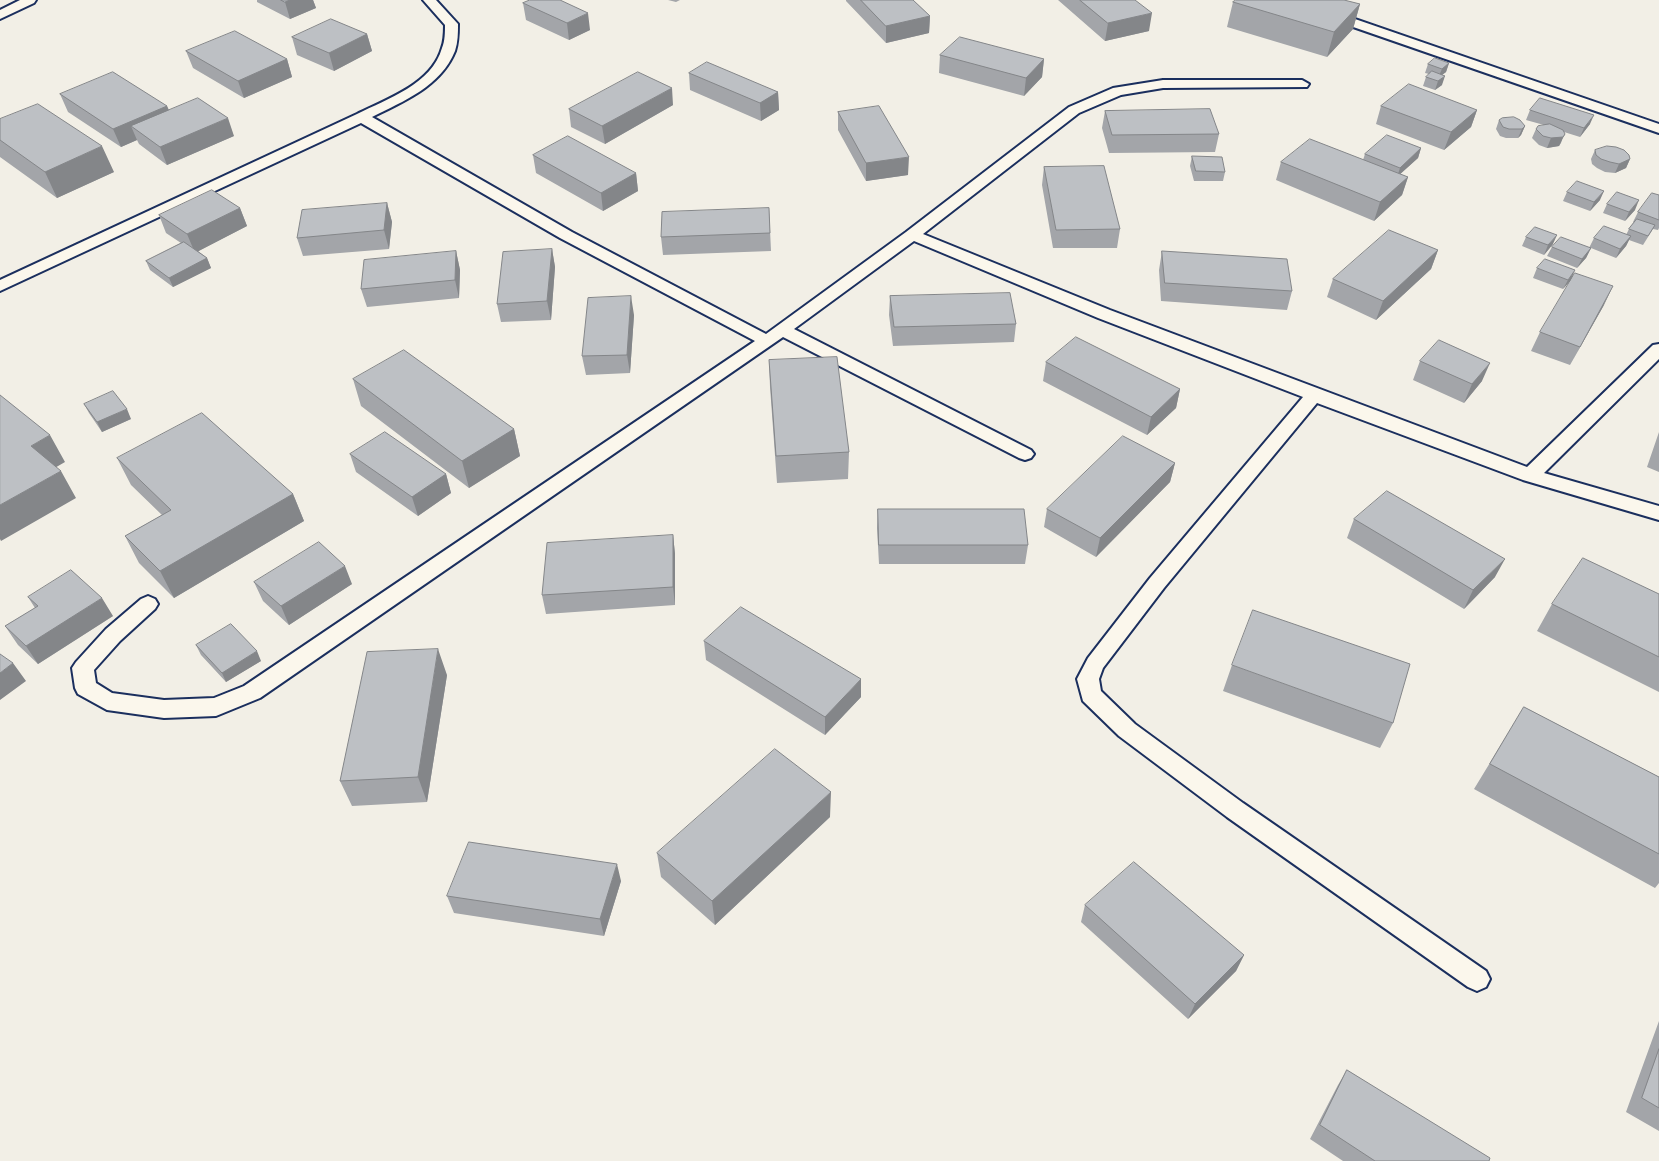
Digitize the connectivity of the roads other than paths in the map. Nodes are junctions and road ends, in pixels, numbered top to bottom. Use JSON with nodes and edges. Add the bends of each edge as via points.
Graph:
{"nodes":[{"id":1,"x":30,"y":0,"type":"edge"},
{"id":2,"x":430,"y":0,"type":"edge"},
{"id":3,"x":1288,"y":0,"type":"edge"},
{"id":4,"x":0,"y":15,"type":"edge"},
{"id":5,"x":1302,"y":84,"type":"dead end"},
{"id":6,"x":362,"y":117,"type":"junction"},
{"id":7,"x":1659,"y":129,"type":"edge"},
{"id":8,"x":912,"y":235,"type":"junction"},
{"id":9,"x":0,"y":286,"type":"edge"},
{"id":10,"x":782,"y":330,"type":"junction"},
{"id":11,"x":767,"y":341,"type":"junction"},
{"id":12,"x":1659,"y":349,"type":"edge"},
{"id":13,"x":1314,"y":395,"type":"junction"},
{"id":14,"x":1024,"y":454,"type":"dead end"},
{"id":15,"x":1530,"y":475,"type":"junction"},
{"id":16,"x":1659,"y":514,"type":"edge"},
{"id":17,"x":148,"y":604,"type":"dead end"},
{"id":18,"x":1477,"y":979,"type":"dead end"}],
"edges":[{"from":1,"to":4,"type":"lane"},
{"from":2,"to":6,"type":"lane","via":[[452,24],[448,51],[436,72],[410,92]]},
{"from":3,"to":7,"type":"lane"},
{"from":5,"to":8,"type":"lane","via":[[1163,84],[1118,91],[1074,110]]},
{"from":6,"to":9,"type":"lane"},
{"from":6,"to":11,"type":"lane","via":[[566,235]]},
{"from":8,"to":10,"type":"lane"},
{"from":8,"to":13,"type":"lane"},
{"from":10,"to":11,"type":"lane"},
{"from":10,"to":14,"type":"lane"},
{"from":11,"to":17,"type":"lane","via":[[252,692],[216,707],[164,709],[107,701],[86,688],[83,668]]},
{"from":12,"to":15,"type":"lane"},
{"from":13,"to":15,"type":"lane"},
{"from":13,"to":18,"type":"lane","via":[[1157,583],[1094,664],[1088,679],[1091,694],[1127,730]]},
{"from":15,"to":16,"type":"lane"}]}
